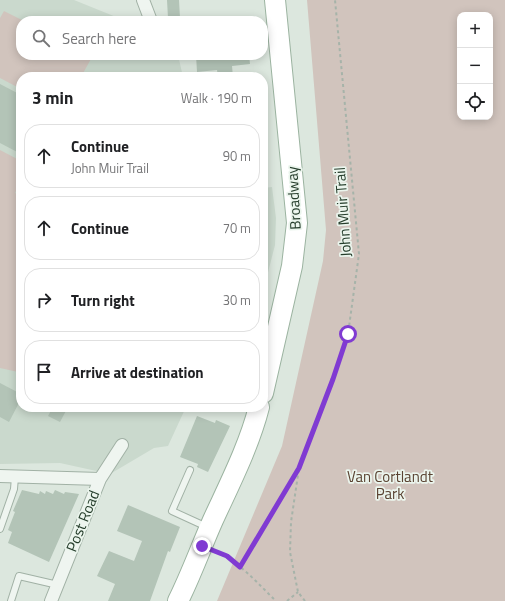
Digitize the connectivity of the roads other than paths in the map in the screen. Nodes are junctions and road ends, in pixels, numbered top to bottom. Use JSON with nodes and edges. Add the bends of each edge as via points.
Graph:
{"nodes":[{"id":1,"x":143,"y":0,"type":"edge"},
{"id":2,"x":275,"y":0,"type":"edge"},
{"id":3,"x":149,"y":16,"type":"edge"},
{"id":4,"x":268,"y":370,"type":"edge"},
{"id":5,"x":257,"y":412,"type":"edge"},
{"id":6,"x":122,"y":444,"type":"dead end"},
{"id":7,"x":190,"y":470,"type":"dead end"},
{"id":8,"x":0,"y":476,"type":"edge"},
{"id":9,"x":15,"y":477,"type":"junction"},
{"id":10,"x":100,"y":480,"type":"junction"},
{"id":11,"x":0,"y":529,"type":"edge"},
{"id":12,"x":206,"y":537,"type":"junction"},
{"id":13,"x":192,"y":574,"type":"junction"},
{"id":14,"x":58,"y":585,"type":"junction"},
{"id":15,"x":11,"y":601,"type":"edge"},
{"id":16,"x":51,"y":601,"type":"edge"},
{"id":17,"x":178,"y":601,"type":"edge"},
{"id":18,"x":187,"y":601,"type":"edge"}],
"edges":[{"from":1,"to":3,"type":"street"},
{"from":2,"to":4,"type":"main road","name":"Broadway","via":[[297,223],[292,266]]},
{"from":5,"to":12,"type":"main road","via":[[242,457]]},
{"from":6,"to":10,"type":"street","name":"Post Road"},
{"from":7,"to":12,"type":"lane","via":[[172,512]]},
{"from":8,"to":9,"type":"street"},
{"from":9,"to":10,"type":"street"},
{"from":9,"to":11,"type":"lane","via":[[14,489]]},
{"from":10,"to":14,"type":"street","name":"Post Road"},
{"from":12,"to":13,"type":"main road"},
{"from":13,"to":17,"type":"main road"},
{"from":13,"to":18,"type":"main road"},
{"from":14,"to":15,"type":"lane","via":[[19,576]]},
{"from":14,"to":16,"type":"street","name":"Post Road"}]}
